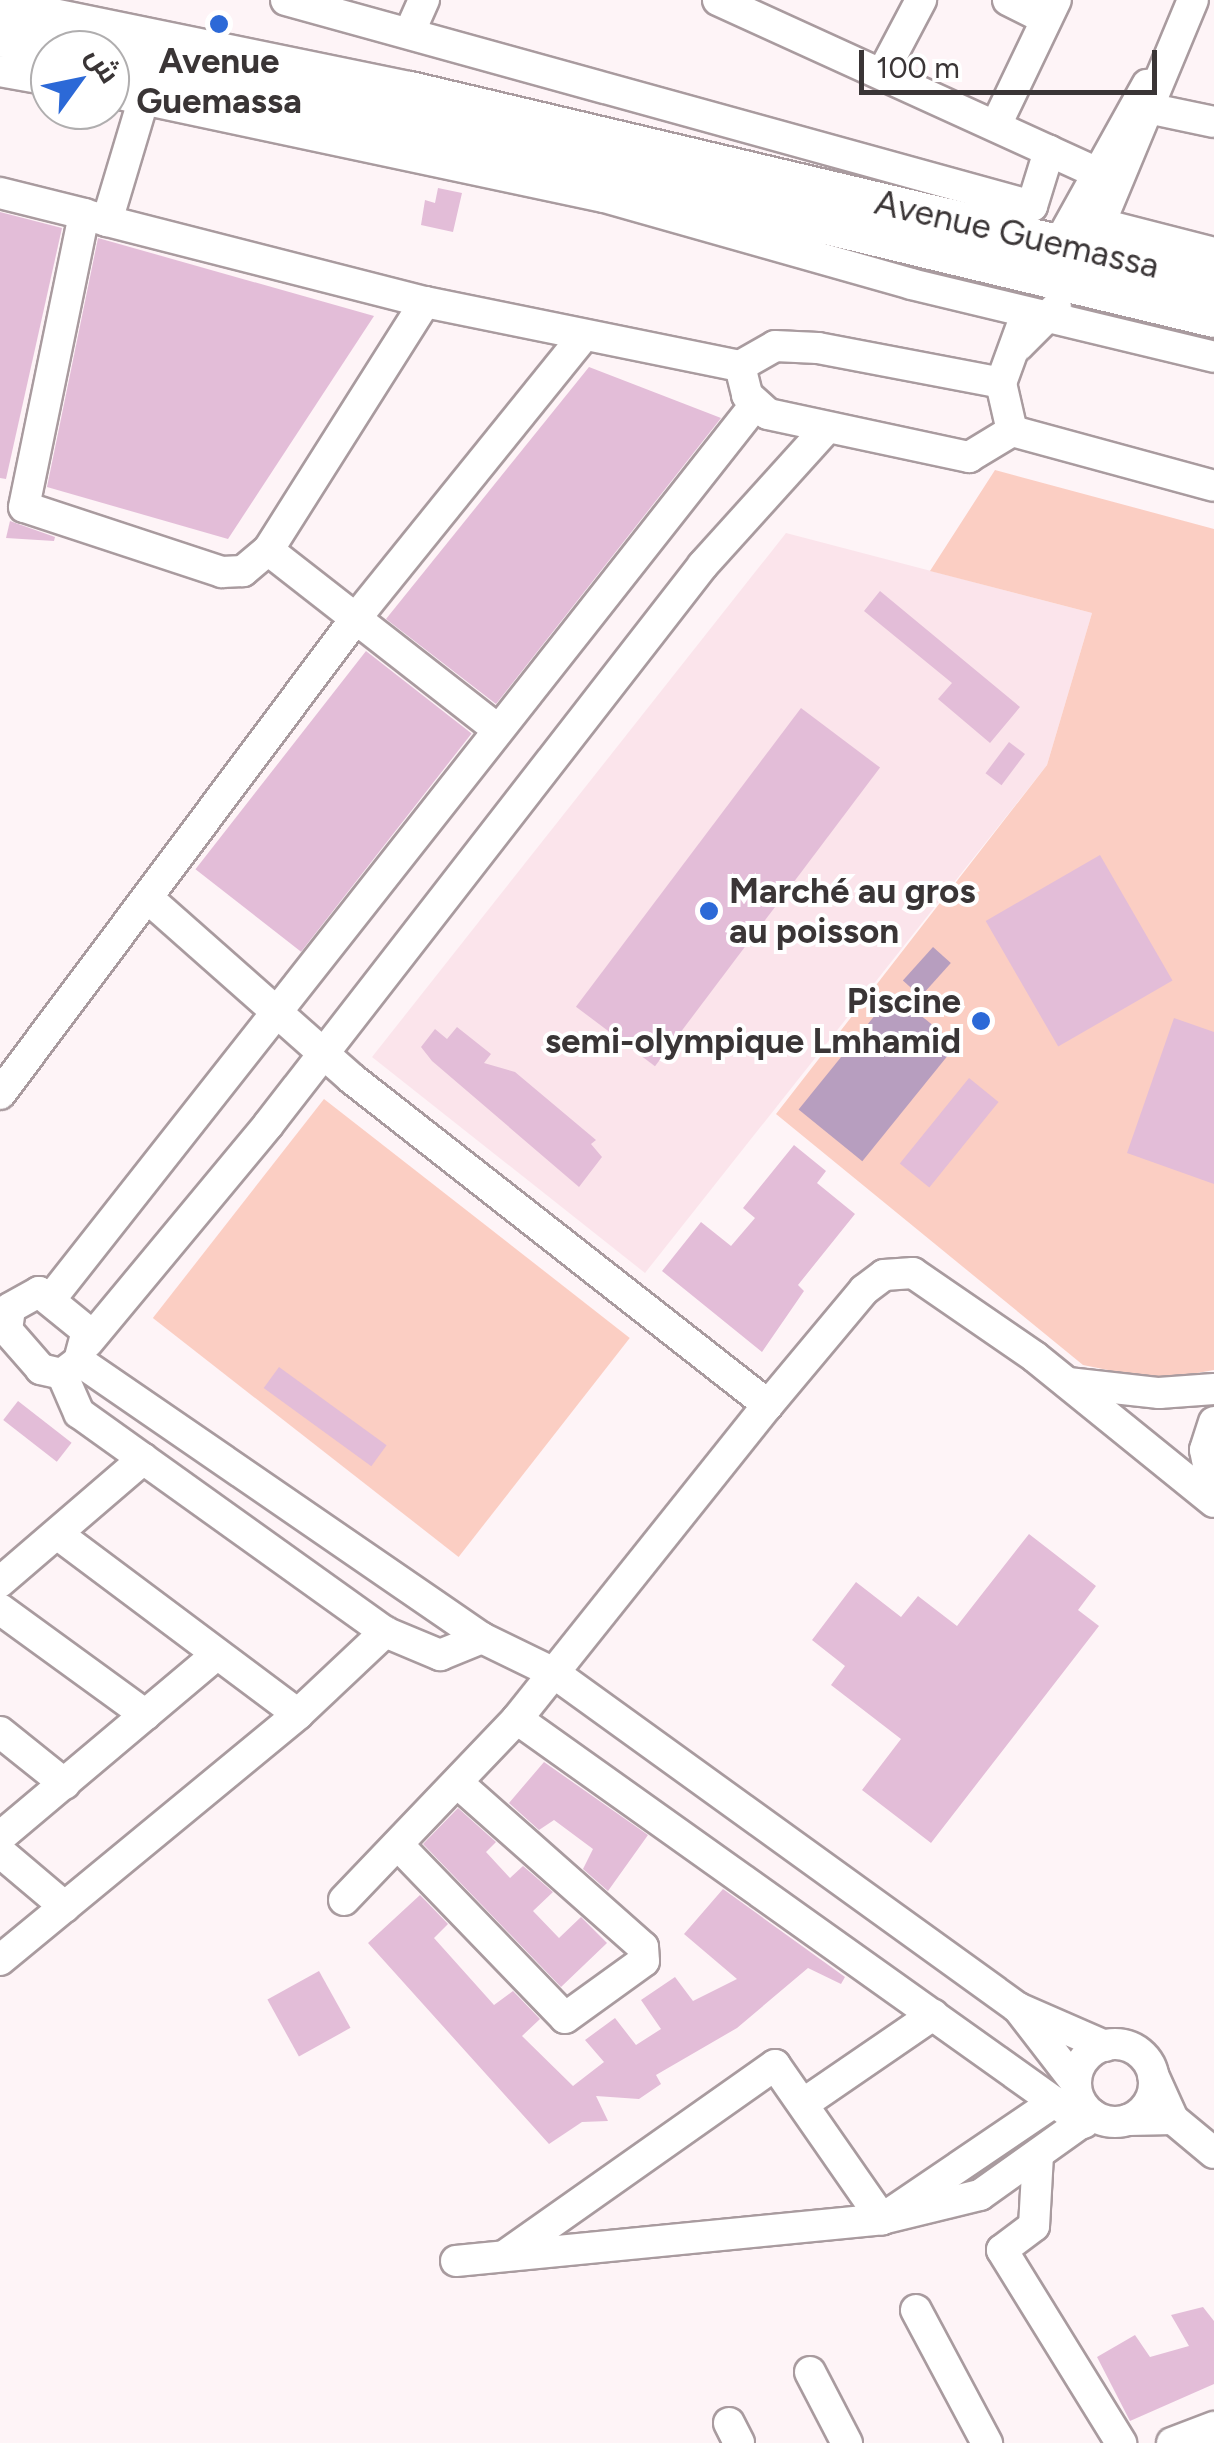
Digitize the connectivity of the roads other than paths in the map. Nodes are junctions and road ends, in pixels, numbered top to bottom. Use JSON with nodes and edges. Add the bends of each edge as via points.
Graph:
{"nodes":[{"id":1,"x":286,"y":0,"type":"edge"},
{"id":2,"x":424,"y":0,"type":"edge"},
{"id":3,"x":718,"y":0,"type":"edge"},
{"id":4,"x":921,"y":0,"type":"edge"},
{"id":5,"x":1008,"y":0,"type":"edge"},
{"id":6,"x":1193,"y":0,"type":"edge"},
{"id":7,"x":0,"y":6,"type":"edge"},
{"id":8,"x":1051,"y":10,"type":"edge"},
{"id":9,"x":410,"y":29,"type":"junction"},
{"id":10,"x":0,"y":37,"type":"edge"},
{"id":11,"x":30,"y":44,"type":"edge"},
{"id":12,"x":1169,"y":54,"type":"junction"},
{"id":13,"x":130,"y":66,"type":"edge"},
{"id":14,"x":0,"y":71,"type":"edge"},
{"id":15,"x":882,"y":74,"type":"junction"},
{"id":16,"x":30,"y":76,"type":"edge"},
{"id":17,"x":130,"y":96,"type":"edge"},
{"id":18,"x":144,"y":98,"type":"junction"},
{"id":19,"x":1152,"y":109,"type":"junction"},
{"id":20,"x":1214,"y":122,"type":"edge"},
{"id":21,"x":997,"y":124,"type":"junction"},
{"id":22,"x":1050,"y":151,"type":"junction"},
{"id":23,"x":1096,"y":172,"type":"junction"},
{"id":24,"x":0,"y":193,"type":"edge"},
{"id":25,"x":96,"y":218,"type":"junction"},
{"id":26,"x":1084,"y":239,"type":"junction"},
{"id":27,"x":1214,"y":253,"type":"edge"},
{"id":28,"x":1056,"y":280,"type":"junction"},
{"id":29,"x":1214,"y":280,"type":"edge"},
{"id":30,"x":425,"y":302,"type":"junction"},
{"id":31,"x":1036,"y":315,"type":"junction"},
{"id":32,"x":1214,"y":318,"type":"edge"},
{"id":33,"x":584,"y":335,"type":"junction"},
{"id":34,"x":1214,"y":357,"type":"edge"},
{"id":35,"x":740,"y":366,"type":"junction"},
{"id":36,"x":1001,"y":383,"type":"junction"},
{"id":37,"x":754,"y":406,"type":"junction"},
{"id":38,"x":828,"y":428,"type":"junction"},
{"id":39,"x":1012,"y":431,"type":"junction"},
{"id":40,"x":1214,"y":486,"type":"edge"},
{"id":41,"x":12,"y":505,"type":"edge"},
{"id":42,"x":268,"y":550,"type":"junction"},
{"id":43,"x":356,"y":618,"type":"junction"},
{"id":44,"x":496,"y":728,"type":"junction"},
{"id":45,"x":151,"y":901,"type":"junction"},
{"id":46,"x":276,"y":1009,"type":"junction"},
{"id":47,"x":323,"y":1052,"type":"junction"},
{"id":48,"x":0,"y":1094,"type":"edge"},
{"id":49,"x":8,"y":1294,"type":"edge"},
{"id":50,"x":53,"y":1296,"type":"junction"},
{"id":51,"x":6,"y":1343,"type":"edge"},
{"id":52,"x":76,"y":1359,"type":"junction"},
{"id":53,"x":1066,"y":1383,"type":"junction"},
{"id":54,"x":1214,"y":1389,"type":"edge"},
{"id":55,"x":768,"y":1405,"type":"junction"},
{"id":56,"x":1214,"y":1422,"type":"edge"},
{"id":57,"x":143,"y":1459,"type":"junction"},
{"id":58,"x":1214,"y":1494,"type":"edge"},
{"id":59,"x":1214,"y":1502,"type":"edge"},
{"id":60,"x":60,"y":1536,"type":"junction"},
{"id":61,"x":0,"y":1582,"type":"edge"},
{"id":62,"x":0,"y":1609,"type":"edge"},
{"id":63,"x":385,"y":1632,"type":"junction"},
{"id":64,"x":482,"y":1638,"type":"junction"},
{"id":65,"x":216,"y":1655,"type":"junction"},
{"id":66,"x":554,"y":1673,"type":"junction"},
{"id":67,"x":298,"y":1714,"type":"junction"},
{"id":68,"x":146,"y":1715,"type":"junction"},
{"id":69,"x":518,"y":1719,"type":"junction"},
{"id":70,"x":0,"y":1732,"type":"edge"},
{"id":71,"x":65,"y":1784,"type":"junction"},
{"id":72,"x":460,"y":1786,"type":"junction"},
{"id":73,"x":0,"y":1837,"type":"edge"},
{"id":74,"x":400,"y":1848,"type":"junction"},
{"id":75,"x":0,"y":1852,"type":"edge"},
{"id":76,"x":344,"y":1900,"type":"dead end"},
{"id":77,"x":65,"y":1907,"type":"junction"},
{"id":78,"x":0,"y":1960,"type":"edge"},
{"id":79,"x":1018,"y":2008,"type":"junction"},
{"id":80,"x":933,"y":2014,"type":"junction"},
{"id":81,"x":1104,"y":2046,"type":"junction"},
{"id":82,"x":1152,"y":2075,"type":"junction"},
{"id":83,"x":1065,"y":2092,"type":"junction"},
{"id":84,"x":803,"y":2104,"type":"junction"},
{"id":85,"x":1088,"y":2119,"type":"junction"},
{"id":86,"x":1173,"y":2119,"type":"junction"},
{"id":87,"x":1128,"y":2120,"type":"junction"},
{"id":88,"x":1214,"y":2153,"type":"edge"},
{"id":89,"x":1038,"y":2155,"type":"junction"},
{"id":90,"x":882,"y":2219,"type":"junction"},
{"id":91,"x":507,"y":2254,"type":"junction"},
{"id":92,"x":456,"y":2261,"type":"dead end"},
{"id":93,"x":916,"y":2310,"type":"dead end"},
{"id":94,"x":810,"y":2372,"type":"dead end"},
{"id":95,"x":1214,"y":2428,"type":"edge"},
{"id":96,"x":847,"y":2443,"type":"edge"},
{"id":97,"x":987,"y":2443,"type":"edge"},
{"id":98,"x":1121,"y":2443,"type":"edge"},
{"id":99,"x":1172,"y":2443,"type":"edge"}],
"edges":[{"from":1,"to":9,"type":"street"},
{"from":2,"to":9,"type":"street"},
{"from":3,"to":15,"type":"street"},
{"from":4,"to":15,"type":"street"},
{"from":5,"to":8,"type":"street"},
{"from":6,"to":12,"type":"street"},
{"from":7,"to":26,"type":"main road","name":"Avenue Guemassa"},
{"from":8,"to":21,"type":"street"},
{"from":9,"to":22,"type":"street","via":[[1032,206]]},
{"from":10,"to":11,"type":"main road"},
{"from":12,"to":19,"type":"street"},
{"from":12,"to":23,"type":"street"},
{"from":13,"to":28,"type":"main road","name":"Avenue Guemassa"},
{"from":14,"to":16,"type":"street"},
{"from":15,"to":21,"type":"street"},
{"from":17,"to":18,"type":"street"},
{"from":18,"to":25,"type":"street"},
{"from":18,"to":31,"type":"street","via":[[604,197]]},
{"from":19,"to":20,"type":"street"},
{"from":19,"to":26,"type":"street"},
{"from":21,"to":22,"type":"street"},
{"from":22,"to":23,"type":"street"},
{"from":23,"to":26,"type":"street"},
{"from":24,"to":25,"type":"street"},
{"from":25,"to":30,"type":"street"},
{"from":25,"to":41,"type":"street"},
{"from":26,"to":27,"type":"street"},
{"from":26,"to":28,"type":"street"},
{"from":26,"to":29,"type":"main road","name":"Avenue Guemassa"},
{"from":28,"to":31,"type":"street"},
{"from":28,"to":32,"type":"main road","name":"Avenue Guemassa"},
{"from":30,"to":33,"type":"street"},
{"from":30,"to":42,"type":"street"},
{"from":31,"to":34,"type":"street"},
{"from":31,"to":36,"type":"street"},
{"from":33,"to":35,"type":"street"},
{"from":33,"to":43,"type":"street"},
{"from":35,"to":36,"type":"street","via":[[774,346],[818,348]]},
{"from":35,"to":37,"type":"street"},
{"from":36,"to":39,"type":"street"},
{"from":37,"to":38,"type":"street"},
{"from":37,"to":44,"type":"street"},
{"from":38,"to":39,"type":"street","via":[[969,456]]},
{"from":38,"to":47,"type":"street","via":[[702,564]]},
{"from":39,"to":40,"type":"street"},
{"from":41,"to":42,"type":"street","via":[[222,572],[242,571]]},
{"from":42,"to":43,"type":"street"},
{"from":43,"to":44,"type":"street"},
{"from":43,"to":45,"type":"street"},
{"from":44,"to":46,"type":"street"},
{"from":45,"to":46,"type":"street"},
{"from":45,"to":48,"type":"street"},
{"from":46,"to":47,"type":"street"},
{"from":46,"to":50,"type":"street"},
{"from":47,"to":52,"type":"street"},
{"from":47,"to":55,"type":"street"},
{"from":49,"to":50,"type":"street"},
{"from":49,"to":51,"type":"street"},
{"from":50,"to":52,"type":"street","via":[[82,1323]]},
{"from":51,"to":52,"type":"street","via":[[41,1368]]},
{"from":52,"to":57,"type":"street","via":[[79,1413]]},
{"from":52,"to":64,"type":"street"},
{"from":53,"to":54,"type":"street","via":[[1159,1393]]},
{"from":53,"to":55,"type":"street","via":[[946,1290],[897,1271],[850,1304]]},
{"from":53,"to":59,"type":"street"},
{"from":55,"to":66,"type":"street"},
{"from":56,"to":58,"type":"street","via":[[1205,1450]]},
{"from":57,"to":60,"type":"street"},
{"from":57,"to":63,"type":"street"},
{"from":60,"to":61,"type":"street"},
{"from":60,"to":65,"type":"street"},
{"from":62,"to":68,"type":"street"},
{"from":63,"to":64,"type":"street","via":[[440,1656]]},
{"from":63,"to":67,"type":"street"},
{"from":64,"to":66,"type":"street"},
{"from":65,"to":67,"type":"street"},
{"from":65,"to":68,"type":"street"},
{"from":66,"to":69,"type":"street"},
{"from":66,"to":79,"type":"street"},
{"from":67,"to":77,"type":"street"},
{"from":68,"to":71,"type":"street"},
{"from":69,"to":72,"type":"street"},
{"from":69,"to":80,"type":"street"},
{"from":70,"to":71,"type":"street"},
{"from":71,"to":73,"type":"street"},
{"from":72,"to":74,"type":"street"},
{"from":72,"to":74,"type":"street","via":[[646,1950],[644,1962],[566,2018]]},
{"from":74,"to":76,"type":"street"},
{"from":75,"to":77,"type":"street"},
{"from":77,"to":78,"type":"street"},
{"from":79,"to":81,"type":"street"},
{"from":79,"to":83,"type":"street"},
{"from":80,"to":83,"type":"street"},
{"from":80,"to":84,"type":"street"},
{"from":81,"to":82,"type":"street","via":[[1140,2054]]},
{"from":81,"to":83,"type":"street","via":[[1084,2059]]},
{"from":82,"to":86,"type":"street"},
{"from":82,"to":87,"type":"street","via":[[1146,2107]]},
{"from":83,"to":85,"type":"street"},
{"from":83,"to":90,"type":"street"},
{"from":84,"to":90,"type":"street"},
{"from":84,"to":91,"type":"street","via":[[775,2065]]},
{"from":85,"to":87,"type":"street"},
{"from":85,"to":89,"type":"street"},
{"from":86,"to":87,"type":"street"},
{"from":86,"to":88,"type":"street"},
{"from":89,"to":90,"type":"street","via":[[980,2195]]},
{"from":89,"to":98,"type":"street","via":[[1034,2226],[1002,2250]]},
{"from":90,"to":91,"type":"street"},
{"from":91,"to":92,"type":"street"},
{"from":93,"to":97,"type":"street"},
{"from":94,"to":96,"type":"street"},
{"from":95,"to":99,"type":"street"}]}
